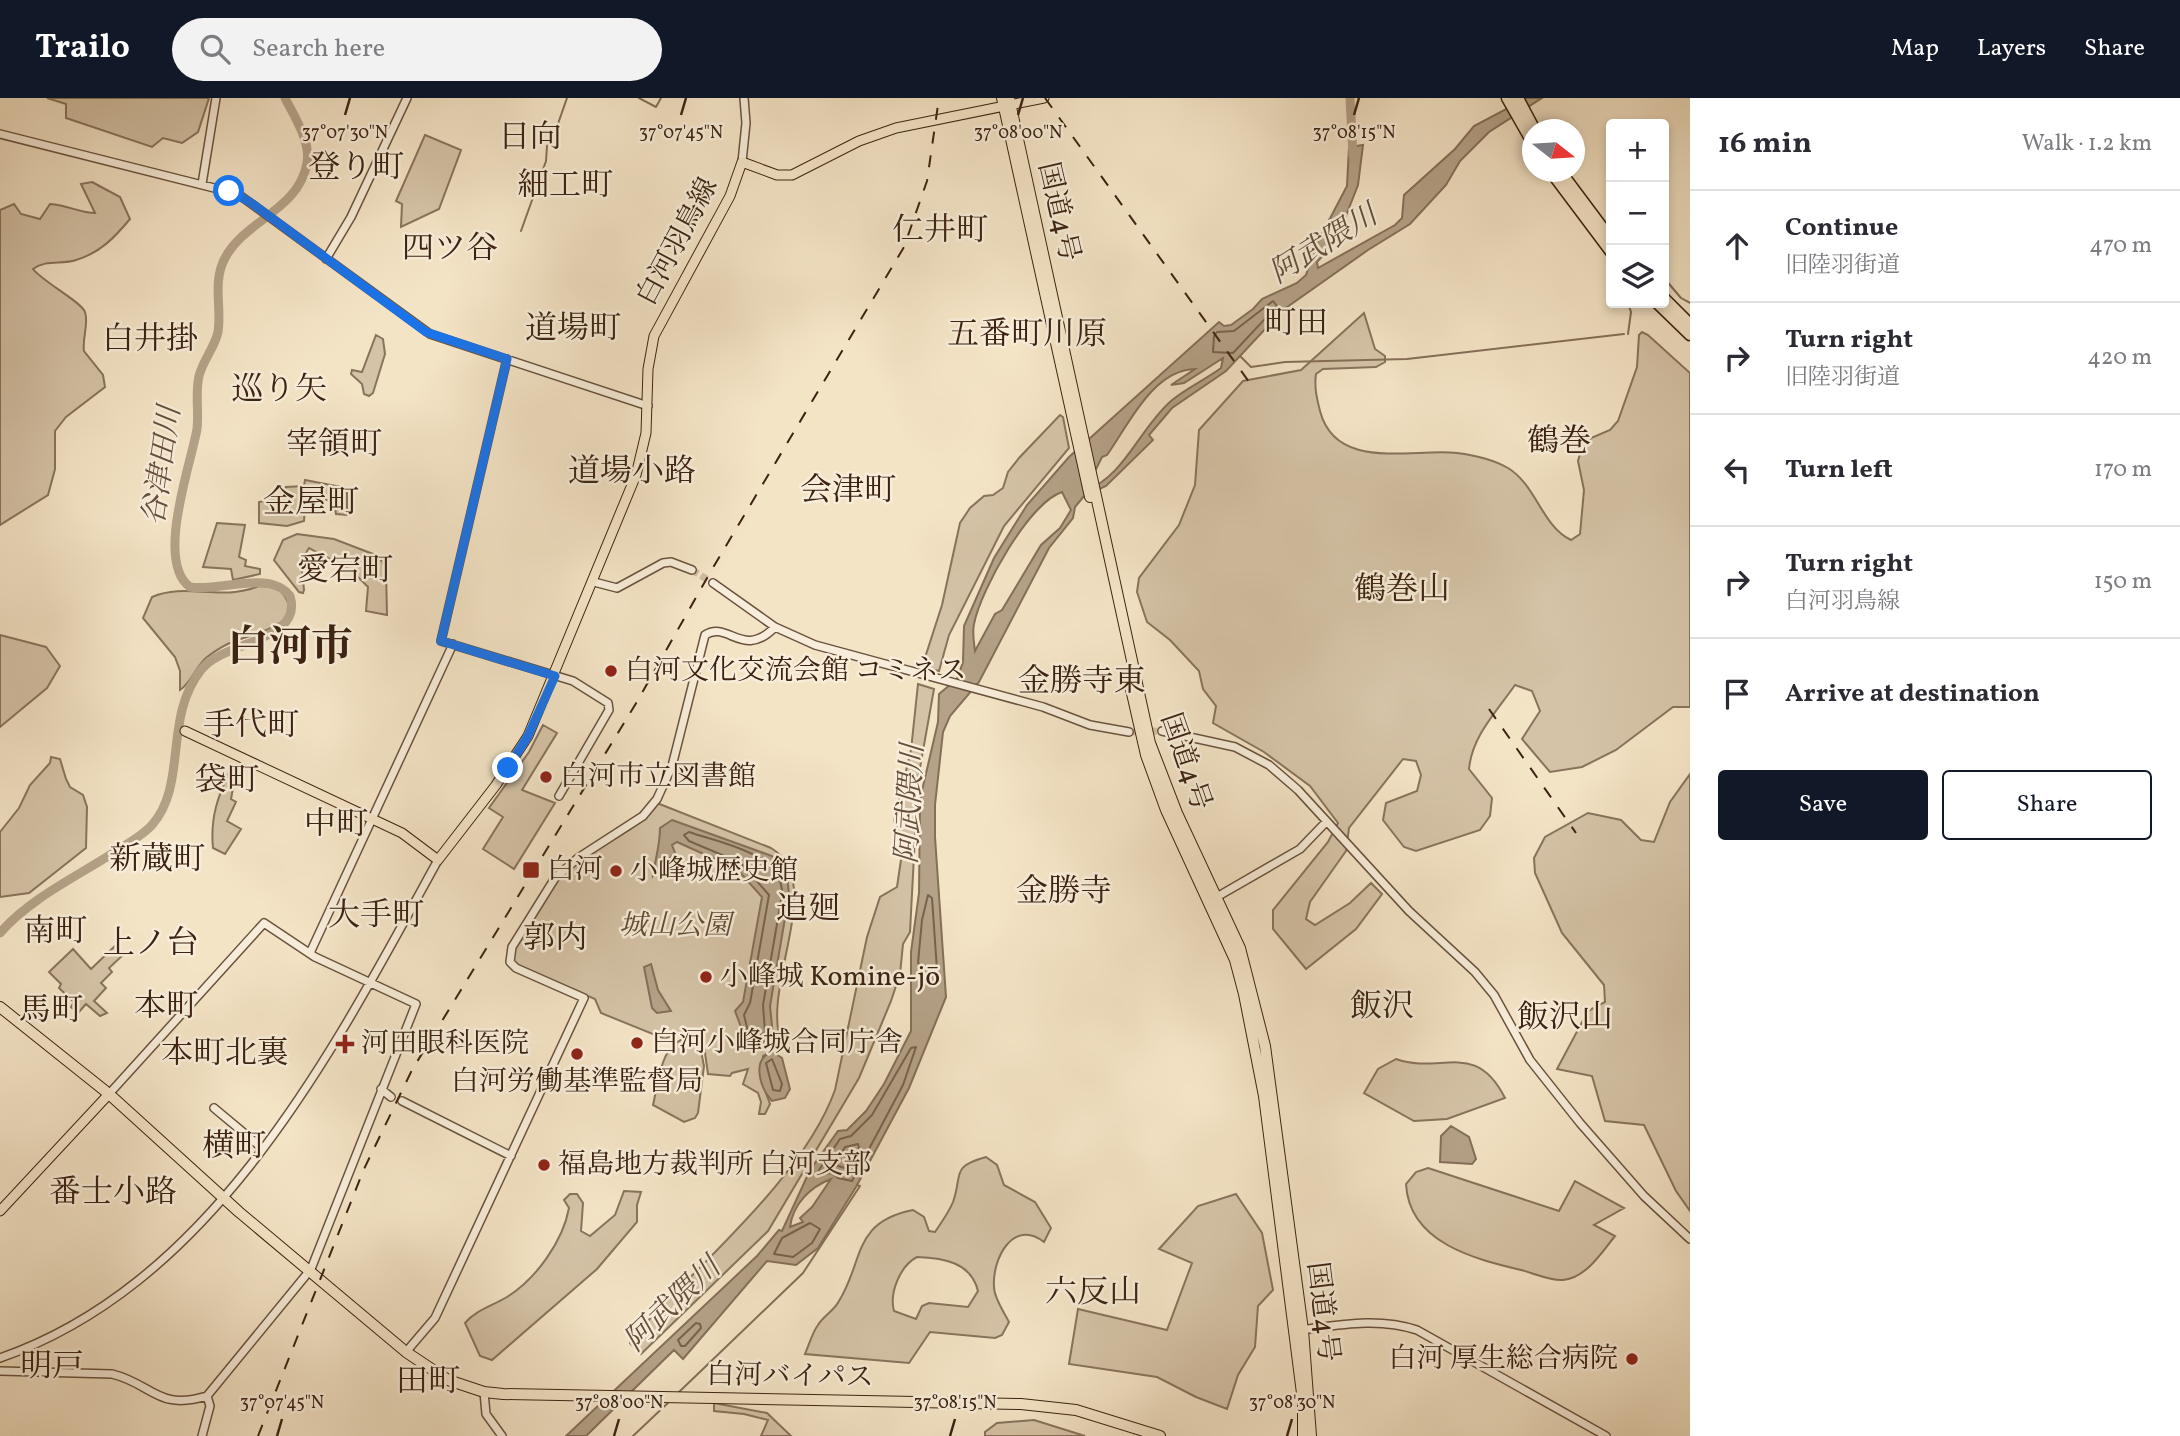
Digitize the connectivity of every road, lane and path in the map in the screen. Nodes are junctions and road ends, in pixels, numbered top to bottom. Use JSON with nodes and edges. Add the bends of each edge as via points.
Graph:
{"nodes":[{"id":1,"x":216,"y":98,"type":"edge"},
{"id":2,"x":407,"y":98,"type":"edge"},
{"id":3,"x":744,"y":98,"type":"edge"},
{"id":4,"x":1044,"y":98,"type":"edge"},
{"id":5,"x":1507,"y":98,"type":"edge"},
{"id":6,"x":1518,"y":98,"type":"edge"},
{"id":7,"x":1006,"y":102,"type":"edge"},
{"id":8,"x":1524,"y":119,"type":"edge"},
{"id":9,"x":1527,"y":119,"type":"edge"},
{"id":10,"x":0,"y":134,"type":"edge"},
{"id":11,"x":742,"y":162,"type":"junction"},
{"id":12,"x":1558,"y":182,"type":"edge"},
{"id":13,"x":1568,"y":182,"type":"edge"},
{"id":14,"x":202,"y":184,"type":"junction"},
{"id":15,"x":1606,"y":232,"type":"edge"},
{"id":16,"x":1606,"y":245,"type":"edge"},
{"id":17,"x":326,"y":259,"type":"junction"},
{"id":18,"x":1669,"y":303,"type":"edge"},
{"id":19,"x":1662,"y":308,"type":"edge"},
{"id":20,"x":1690,"y":324,"type":"edge"},
{"id":21,"x":1690,"y":335,"type":"edge"},
{"id":22,"x":507,"y":359,"type":"junction"},
{"id":23,"x":648,"y":406,"type":"junction"},
{"id":24,"x":692,"y":570,"type":"tunnel mouth"},
{"id":25,"x":594,"y":582,"type":"junction"},
{"id":26,"x":713,"y":583,"type":"tunnel mouth"},
{"id":27,"x":775,"y":627,"type":"junction"},
{"id":28,"x":453,"y":644,"type":"junction"},
{"id":29,"x":555,"y":676,"type":"junction"},
{"id":30,"x":186,"y":731,"type":"dead end"},
{"id":31,"x":1162,"y":731,"type":"tunnel mouth"},
{"id":32,"x":1129,"y":732,"type":"tunnel mouth"},
{"id":33,"x":559,"y":796,"type":"dead end"},
{"id":34,"x":373,"y":818,"type":"junction"},
{"id":35,"x":1325,"y":822,"type":"junction"},
{"id":36,"x":438,"y":860,"type":"junction"},
{"id":37,"x":1213,"y":900,"type":"junction"},
{"id":38,"x":310,"y":953,"type":"junction"},
{"id":39,"x":368,"y":983,"type":"junction"},
{"id":40,"x":0,"y":1007,"type":"edge"},
{"id":41,"x":381,"y":1089,"type":"junction"},
{"id":42,"x":109,"y":1094,"type":"junction"},
{"id":43,"x":391,"y":1097,"type":"dead end"},
{"id":44,"x":402,"y":1101,"type":"dead end"},
{"id":45,"x":214,"y":1108,"type":"dead end"},
{"id":46,"x":262,"y":1148,"type":"junction"},
{"id":47,"x":511,"y":1156,"type":"junction"},
{"id":48,"x":222,"y":1196,"type":"junction"},
{"id":49,"x":0,"y":1211,"type":"edge"},
{"id":50,"x":1690,"y":1239,"type":"edge"},
{"id":51,"x":309,"y":1273,"type":"junction"},
{"id":52,"x":1298,"y":1330,"type":"junction"},
{"id":53,"x":406,"y":1352,"type":"junction"},
{"id":54,"x":0,"y":1358,"type":"edge"},
{"id":55,"x":0,"y":1371,"type":"edge"},
{"id":56,"x":484,"y":1392,"type":"junction"},
{"id":57,"x":207,"y":1396,"type":"junction"},
{"id":58,"x":202,"y":1436,"type":"edge"},
{"id":59,"x":502,"y":1436,"type":"edge"},
{"id":60,"x":1160,"y":1436,"type":"edge"},
{"id":61,"x":1303,"y":1436,"type":"edge"},
{"id":62,"x":1311,"y":1436,"type":"edge"},
{"id":63,"x":1605,"y":1436,"type":"edge"}],
"edges":[{"from":1,"to":14,"type":"street"},
{"from":2,"to":17,"type":"street"},
{"from":3,"to":11,"type":"street"},
{"from":4,"to":7,"type":"main road","name":"白河羽鳥線"},
{"from":5,"to":8,"type":"highway"},
{"from":6,"to":9,"type":"highway"},
{"from":7,"to":11,"type":"main road","name":"白河羽鳥線","via":[[878,134],[792,175],[777,175]]},
{"from":7,"to":37,"type":"highway","name":"国道4号","via":[[1150,743]]},
{"from":10,"to":14,"type":"street"},
{"from":11,"to":23,"type":"main road","name":"白河羽鳥線","via":[[730,196],[654,336]]},
{"from":12,"to":16,"type":"highway"},
{"from":13,"to":15,"type":"highway"},
{"from":14,"to":17,"type":"street","via":[[238,194]]},
{"from":17,"to":22,"type":"street","via":[[430,334]]},
{"from":18,"to":20,"type":"highway"},
{"from":19,"to":21,"type":"highway"},
{"from":22,"to":23,"type":"street"},
{"from":22,"to":28,"type":"street","via":[[441,641]]},
{"from":23,"to":25,"type":"main road","name":"白河羽鳥線","via":[[636,475]]},
{"from":24,"to":25,"type":"street","via":[[663,563],[617,589]]},
{"from":25,"to":29,"type":"main road","name":"白河羽鳥線"},
{"from":26,"to":27,"type":"street"},
{"from":27,"to":32,"type":"street","via":[[815,645],[994,693],[1090,725]]},
{"from":27,"to":47,"type":"street","via":[[753,642],[716,632],[705,635],[672,766],[657,799],[643,816],[555,878],[512,947],[508,956],[516,968],[584,998]]},
{"from":28,"to":29,"type":"street"},
{"from":28,"to":34,"type":"street"},
{"from":29,"to":33,"type":"street","via":[[575,682],[610,706]]},
{"from":29,"to":36,"type":"main road","name":"白河羽鳥線","via":[[520,751]]},
{"from":30,"to":34,"type":"main road"},
{"from":31,"to":35,"type":"street","via":[[1252,755],[1298,790]]},
{"from":34,"to":36,"type":"main road"},
{"from":34,"to":38,"type":"street"},
{"from":35,"to":37,"type":"street","via":[[1300,849]]},
{"from":35,"to":50,"type":"street","via":[[1437,940],[1475,972],[1494,995],[1530,1060],[1565,1104],[1644,1196]]},
{"from":36,"to":39,"type":"street"},
{"from":37,"to":52,"type":"highway","name":"国道4号","via":[[1240,948],[1265,1046]]},
{"from":38,"to":39,"type":"street"},
{"from":38,"to":42,"type":"street","via":[[262,924]]},
{"from":39,"to":41,"type":"street","via":[[415,1004]]},
{"from":39,"to":46,"type":"street","via":[[301,1099]]},
{"from":40,"to":42,"type":"highway"},
{"from":41,"to":43,"type":"street"},
{"from":41,"to":51,"type":"street"},
{"from":42,"to":48,"type":"highway","name":"白河バイパス"},
{"from":42,"to":49,"type":"main road"},
{"from":44,"to":47,"type":"street"},
{"from":45,"to":46,"type":"street"},
{"from":46,"to":48,"type":"street"},
{"from":47,"to":53,"type":"street","via":[[435,1318]]},
{"from":48,"to":51,"type":"highway","name":"白河バイパス"},
{"from":48,"to":54,"type":"street","via":[[184,1241],[130,1284],[57,1333]]},
{"from":51,"to":53,"type":"highway","name":"白河バイパス"},
{"from":51,"to":57,"type":"street"},
{"from":52,"to":61,"type":"highway","name":"国道4号"},
{"from":52,"to":62,"type":"highway","name":"国道4号"},
{"from":52,"to":63,"type":"street","via":[[1368,1321],[1417,1330]]},
{"from":53,"to":56,"type":"highway","name":"白河バイパス","via":[[447,1380]]},
{"from":55,"to":57,"type":"street","via":[[112,1374],[165,1400]]},
{"from":56,"to":59,"type":"street","via":[[486,1414]]},
{"from":56,"to":60,"type":"highway","name":"白河バイパス","via":[[1021,1404],[1076,1410]]},
{"from":57,"to":58,"type":"street","via":[[209,1414]]}]}
